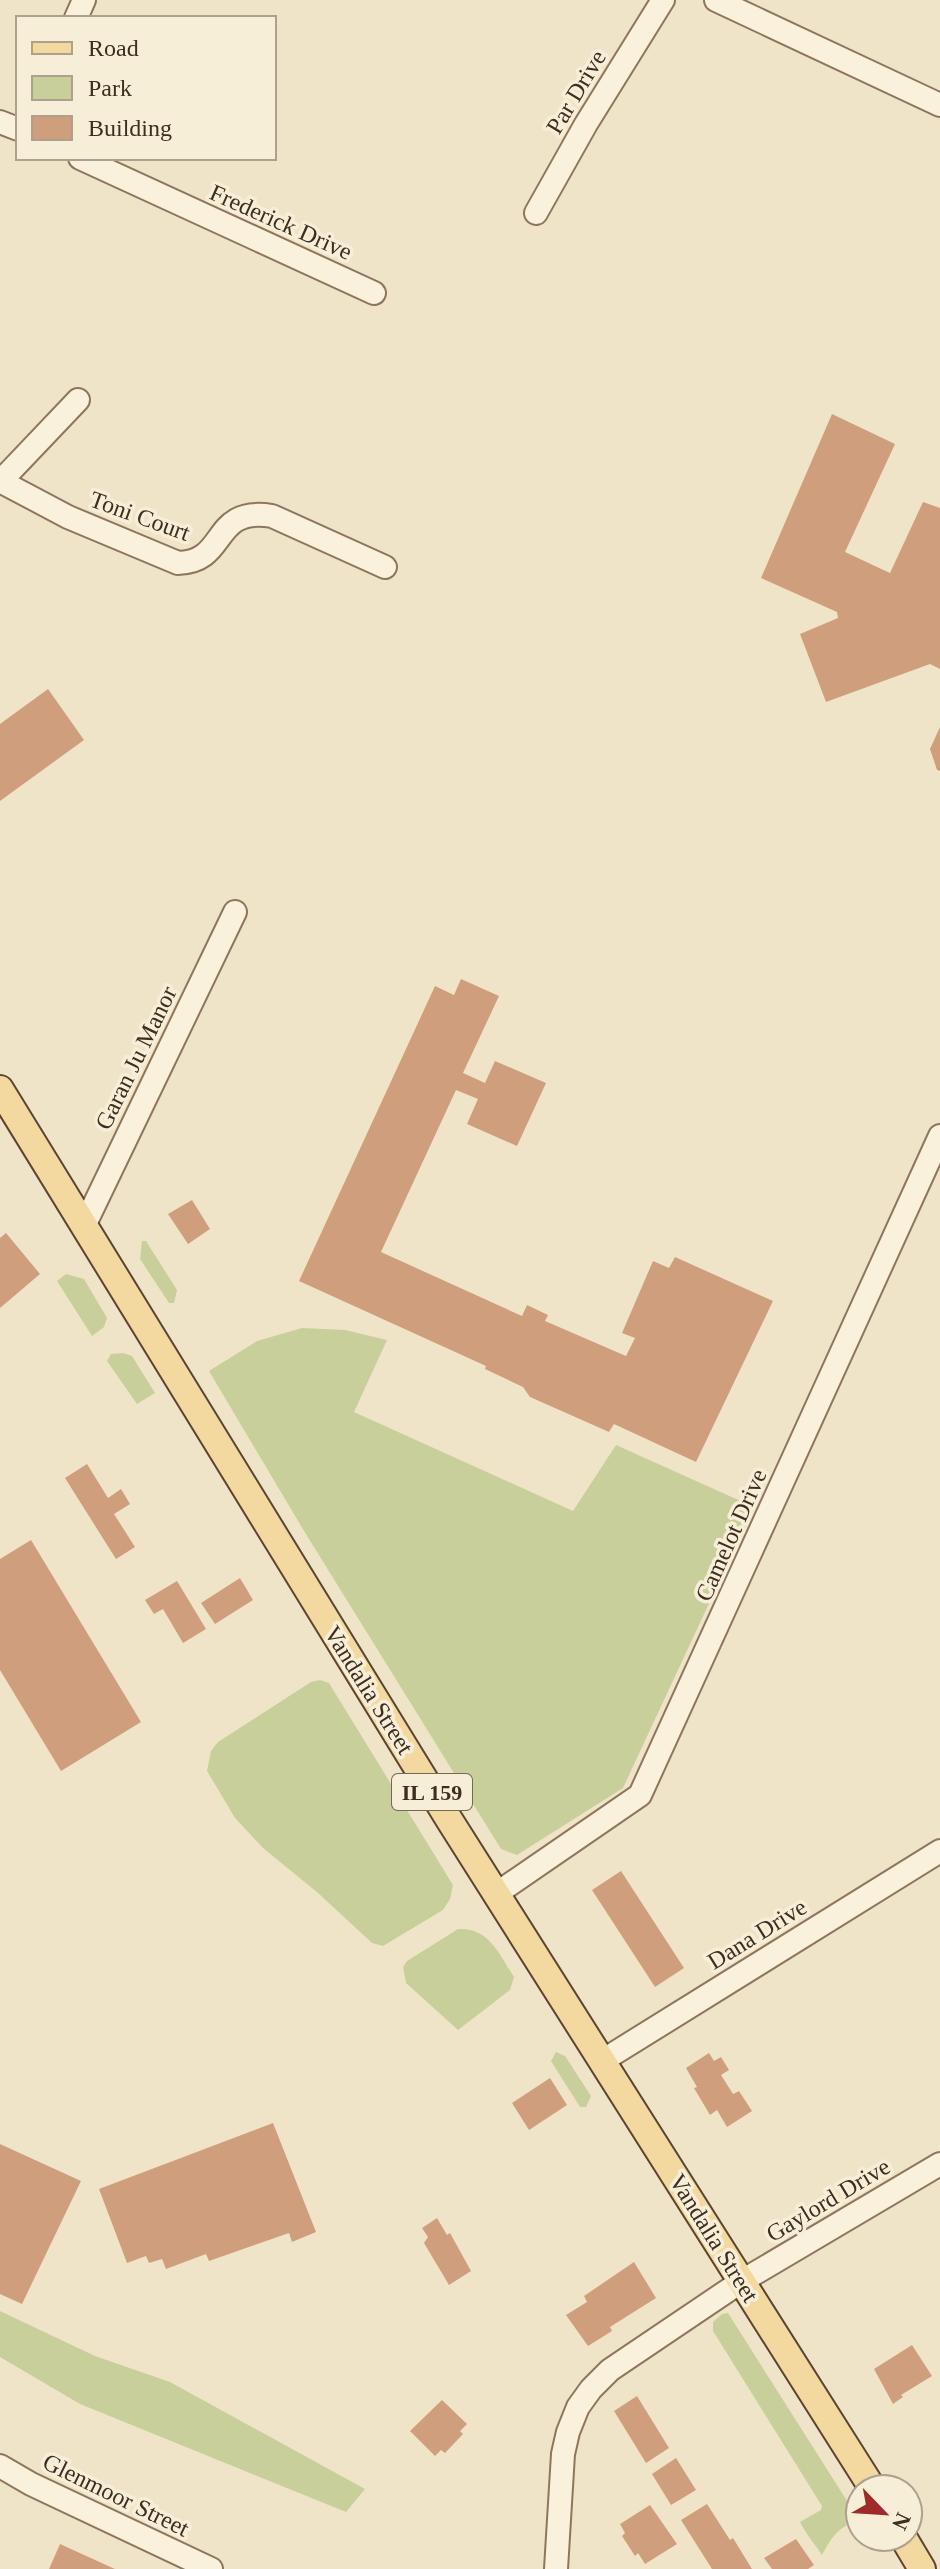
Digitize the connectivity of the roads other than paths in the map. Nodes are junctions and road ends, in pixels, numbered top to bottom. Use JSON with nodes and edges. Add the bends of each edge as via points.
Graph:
{"nodes":[{"id":1,"x":663,"y":0,"type":"edge"},
{"id":2,"x":716,"y":0,"type":"edge"},
{"id":3,"x":940,"y":105,"type":"edge"},
{"id":4,"x":84,"y":160,"type":"edge"},
{"id":5,"x":536,"y":213,"type":"dead end"},
{"id":6,"x":374,"y":293,"type":"dead end"},
{"id":7,"x":78,"y":400,"type":"dead end"},
{"id":8,"x":0,"y":482,"type":"edge"},
{"id":9,"x":385,"y":567,"type":"dead end"},
{"id":10,"x":235,"y":912,"type":"dead end"},
{"id":11,"x":0,"y":1089,"type":"edge"},
{"id":12,"x":940,"y":1136,"type":"edge"},
{"id":13,"x":84,"y":1226,"type":"junction"},
{"id":14,"x":940,"y":1851,"type":"edge"},
{"id":15,"x":496,"y":1894,"type":"junction"},
{"id":16,"x":602,"y":2061,"type":"junction"},
{"id":17,"x":940,"y":2164,"type":"edge"},
{"id":18,"x":742,"y":2281,"type":"junction"},
{"id":19,"x":0,"y":2466,"type":"edge"},
{"id":20,"x":863,"y":2473,"type":"edge"},
{"id":21,"x":211,"y":2569,"type":"edge"},
{"id":22,"x":556,"y":2569,"type":"edge"}],
"edges":[{"from":1,"to":5,"type":"street","name":"Par Drive"},
{"from":2,"to":3,"type":"street"},
{"from":4,"to":6,"type":"street","name":"Frederick Drive"},
{"from":7,"to":8,"type":"street","name":"Toni Court"},
{"from":8,"to":9,"type":"street","name":"Toni Court","via":[[178,563],[203,557],[232,521],[264,515]]},
{"from":10,"to":13,"type":"street","name":"Garan Ju Manor"},
{"from":11,"to":13,"type":"main road","name":"Vandalia Street","number":"IL 159"},
{"from":12,"to":15,"type":"street","name":"Camelot Drive","via":[[640,1795]]},
{"from":13,"to":15,"type":"main road","name":"Vandalia Street","number":"IL 159"},
{"from":14,"to":16,"type":"street","name":"Dana Drive"},
{"from":15,"to":16,"type":"main road","name":"Vandalia Street","number":"IL 159"},
{"from":16,"to":18,"type":"main road","name":"Vandalia Street","number":"IL 159"},
{"from":17,"to":18,"type":"street","name":"Gaylord Drive"},
{"from":18,"to":20,"type":"main road","name":"Vandalia Street","number":"IL 159"},
{"from":18,"to":22,"type":"street","name":"Gaylord Drive","via":[[610,2370],[578,2407],[563,2454]]},
{"from":19,"to":21,"type":"street","name":"Glenmoor Street"}]}
